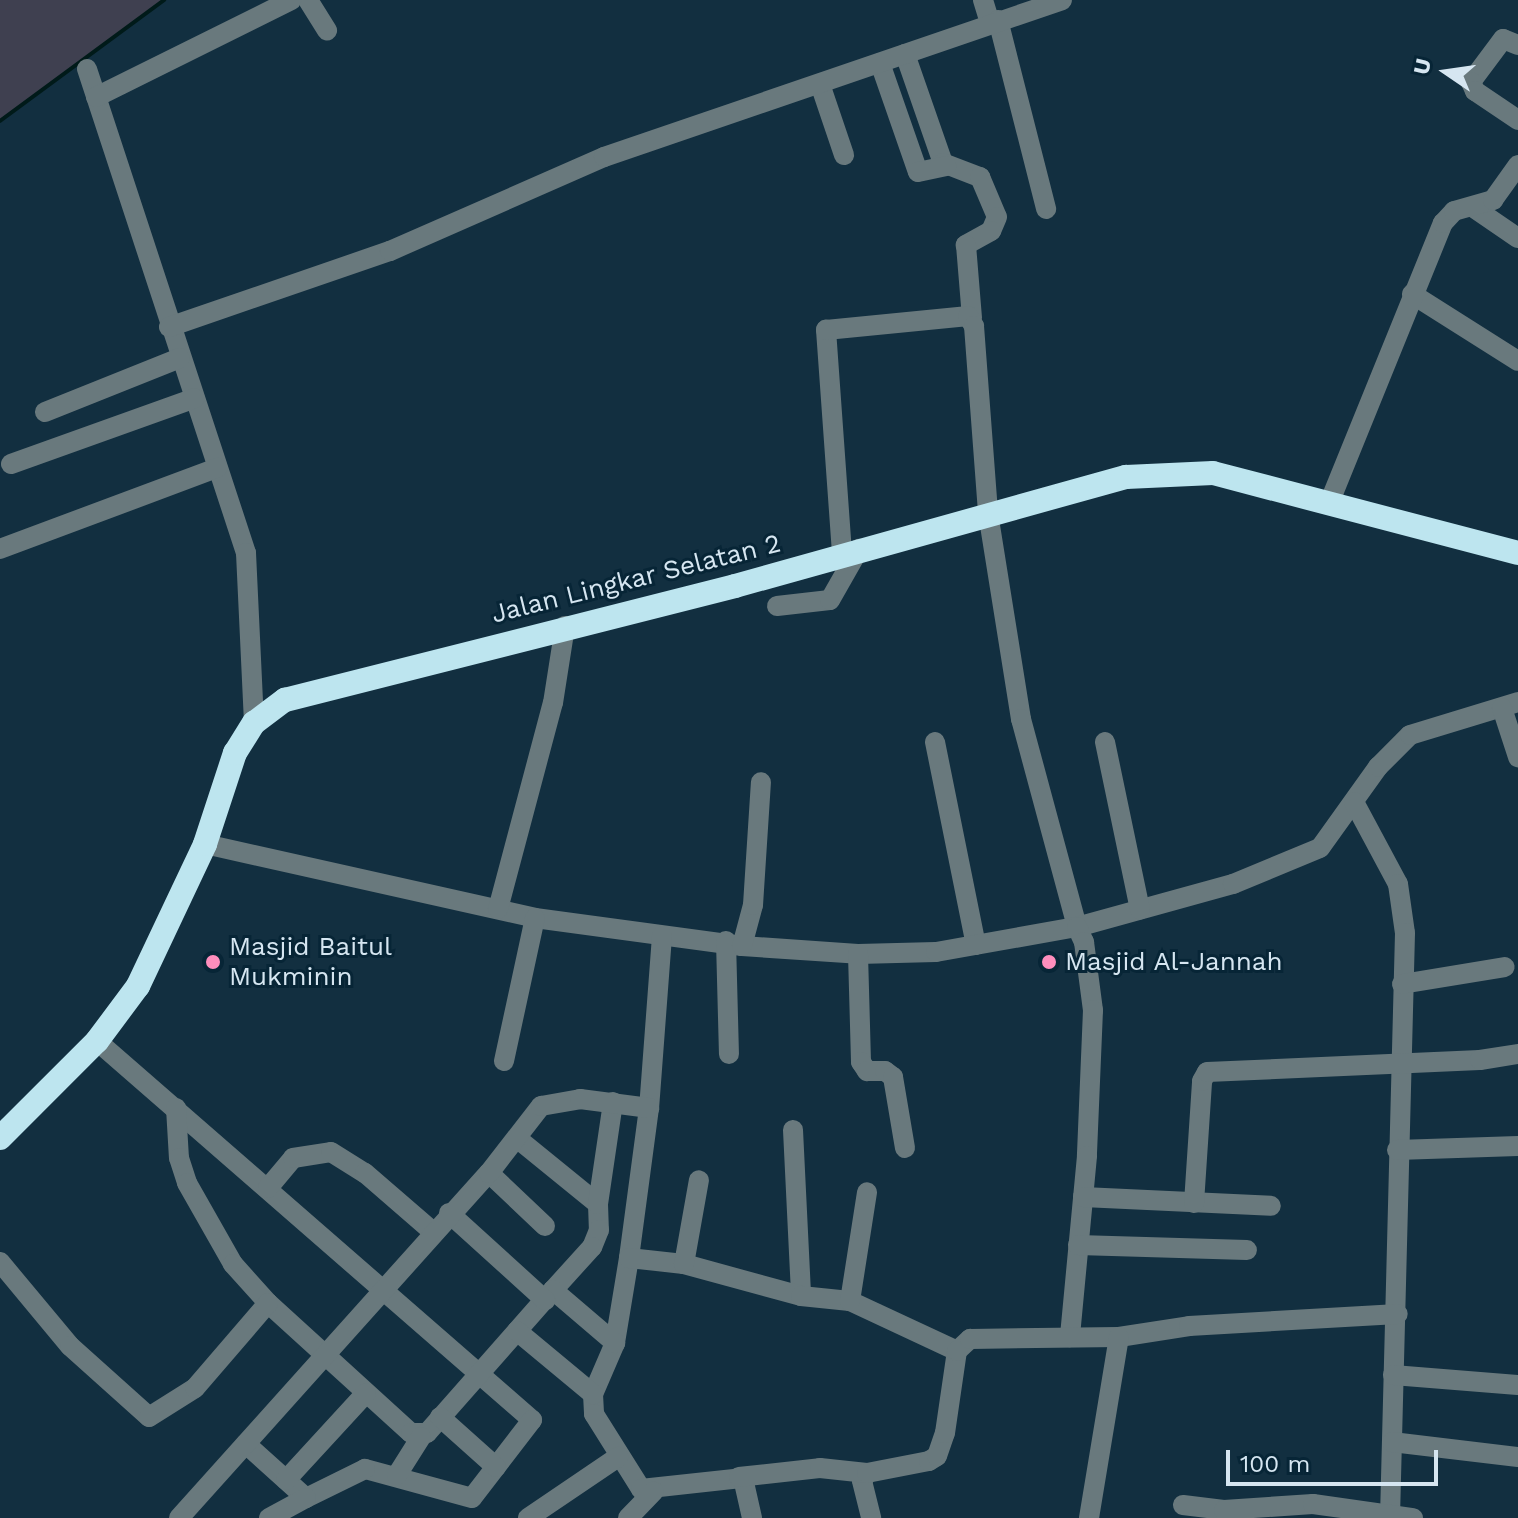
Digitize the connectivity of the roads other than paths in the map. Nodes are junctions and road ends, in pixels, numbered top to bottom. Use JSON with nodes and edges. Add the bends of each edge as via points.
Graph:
{"nodes":[{"id":1,"x":291,"y":0,"type":"edge"},
{"id":2,"x":308,"y":0,"type":"edge"},
{"id":3,"x":983,"y":0,"type":"edge"},
{"id":4,"x":1062,"y":0,"type":"edge"},
{"id":5,"x":994,"y":22,"type":"junction"},
{"id":6,"x":327,"y":30,"type":"dead end"},
{"id":7,"x":1518,"y":45,"type":"edge"},
{"id":8,"x":905,"y":54,"type":"junction"},
{"id":9,"x":880,"y":63,"type":"junction"},
{"id":10,"x":87,"y":69,"type":"dead end"},
{"id":11,"x":820,"y":84,"type":"junction"},
{"id":12,"x":96,"y":97,"type":"junction"},
{"id":13,"x":1518,"y":120,"type":"edge"},
{"id":14,"x":844,"y":155,"type":"dead end"},
{"id":15,"x":1518,"y":165,"type":"edge"},
{"id":16,"x":946,"y":166,"type":"junction"},
{"id":17,"x":1474,"y":208,"type":"junction"},
{"id":18,"x":1046,"y":209,"type":"dead end"},
{"id":19,"x":1518,"y":238,"type":"edge"},
{"id":20,"x":1412,"y":294,"type":"junction"},
{"id":21,"x":972,"y":318,"type":"junction"},
{"id":22,"x":169,"y":327,"type":"junction"},
{"id":23,"x":180,"y":358,"type":"junction"},
{"id":24,"x":1518,"y":361,"type":"edge"},
{"id":25,"x":195,"y":398,"type":"junction"},
{"id":26,"x":45,"y":412,"type":"dead end"},
{"id":27,"x":11,"y":464,"type":"dead end"},
{"id":28,"x":217,"y":468,"type":"junction"},
{"id":29,"x":1330,"y":501,"type":"junction"},
{"id":30,"x":988,"y":513,"type":"junction"},
{"id":31,"x":0,"y":549,"type":"edge"},
{"id":32,"x":851,"y":551,"type":"junction"},
{"id":33,"x":1518,"y":553,"type":"edge"},
{"id":34,"x":777,"y":606,"type":"dead end"},
{"id":35,"x":565,"y":626,"type":"junction"},
{"id":36,"x":1510,"y":705,"type":"edge"},
{"id":37,"x":254,"y":723,"type":"junction"},
{"id":38,"x":935,"y":742,"type":"dead end"},
{"id":39,"x":1105,"y":742,"type":"dead end"},
{"id":40,"x":1518,"y":757,"type":"edge"},
{"id":41,"x":761,"y":782,"type":"dead end"},
{"id":42,"x":1354,"y":802,"type":"junction"},
{"id":43,"x":205,"y":844,"type":"junction"},
{"id":44,"x":498,"y":909,"type":"junction"},
{"id":45,"x":1140,"y":909,"type":"junction"},
{"id":46,"x":535,"y":918,"type":"junction"},
{"id":47,"x":1077,"y":927,"type":"junction"},
{"id":48,"x":662,"y":936,"type":"junction"},
{"id":49,"x":734,"y":944,"type":"junction"},
{"id":50,"x":976,"y":945,"type":"junction"},
{"id":51,"x":858,"y":954,"type":"junction"},
{"id":52,"x":1505,"y":967,"type":"dead end"},
{"id":53,"x":1402,"y":984,"type":"junction"},
{"id":54,"x":97,"y":1041,"type":"junction"},
{"id":55,"x":729,"y":1054,"type":"dead end"},
{"id":56,"x":1518,"y":1054,"type":"edge"},
{"id":57,"x":504,"y":1061,"type":"dead end"},
{"id":58,"x":1399,"y":1064,"type":"junction"},
{"id":59,"x":613,"y":1102,"type":"junction"},
{"id":60,"x":176,"y":1108,"type":"junction"},
{"id":61,"x":649,"y":1108,"type":"junction"},
{"id":62,"x":5,"y":1125,"type":"edge"},
{"id":63,"x":793,"y":1130,"type":"dead end"},
{"id":64,"x":518,"y":1139,"type":"junction"},
{"id":65,"x":1518,"y":1146,"type":"edge"},
{"id":66,"x":905,"y":1148,"type":"dead end"},
{"id":67,"x":1397,"y":1150,"type":"junction"},
{"id":68,"x":489,"y":1173,"type":"junction"},
{"id":69,"x":699,"y":1180,"type":"dead end"},
{"id":70,"x":268,"y":1188,"type":"junction"},
{"id":71,"x":867,"y":1192,"type":"dead end"},
{"id":72,"x":1083,"y":1197,"type":"junction"},
{"id":73,"x":1194,"y":1203,"type":"junction"},
{"id":74,"x":598,"y":1204,"type":"junction"},
{"id":75,"x":1271,"y":1206,"type":"dead end"},
{"id":76,"x":449,"y":1213,"type":"junction"},
{"id":77,"x":545,"y":1226,"type":"dead end"},
{"id":78,"x":433,"y":1232,"type":"junction"},
{"id":79,"x":1078,"y":1245,"type":"junction"},
{"id":80,"x":1247,"y":1250,"type":"dead end"},
{"id":81,"x":629,"y":1258,"type":"junction"},
{"id":82,"x":0,"y":1262,"type":"edge"},
{"id":83,"x":684,"y":1264,"type":"junction"},
{"id":84,"x":384,"y":1291,"type":"junction"},
{"id":85,"x":549,"y":1295,"type":"junction"},
{"id":86,"x":801,"y":1296,"type":"junction"},
{"id":87,"x":850,"y":1301,"type":"junction"},
{"id":88,"x":268,"y":1303,"type":"junction"},
{"id":89,"x":1398,"y":1314,"type":"junction"},
{"id":90,"x":517,"y":1331,"type":"junction"},
{"id":91,"x":1070,"y":1337,"type":"junction"},
{"id":92,"x":1119,"y":1337,"type":"junction"},
{"id":93,"x":615,"y":1343,"type":"junction"},
{"id":94,"x":957,"y":1351,"type":"junction"},
{"id":95,"x":326,"y":1356,"type":"junction"},
{"id":96,"x":478,"y":1373,"type":"junction"},
{"id":97,"x":1393,"y":1375,"type":"junction"},
{"id":98,"x":1518,"y":1385,"type":"edge"},
{"id":99,"x":366,"y":1393,"type":"junction"},
{"id":100,"x":593,"y":1394,"type":"junction"},
{"id":101,"x":440,"y":1417,"type":"junction"},
{"id":102,"x":421,"y":1437,"type":"junction"},
{"id":103,"x":1392,"y":1442,"type":"junction"},
{"id":104,"x":246,"y":1444,"type":"junction"},
{"id":105,"x":618,"y":1457,"type":"junction"},
{"id":106,"x":1518,"y":1457,"type":"edge"},
{"id":107,"x":496,"y":1467,"type":"junction"},
{"id":108,"x":867,"y":1473,"type":"junction"},
{"id":109,"x":397,"y":1475,"type":"junction"},
{"id":110,"x":739,"y":1477,"type":"junction"},
{"id":111,"x":286,"y":1480,"type":"junction"},
{"id":112,"x":654,"y":1491,"type":"junction"},
{"id":113,"x":306,"y":1498,"type":"junction"},
{"id":114,"x":1183,"y":1505,"type":"dead end"},
{"id":115,"x":1313,"y":1511,"type":"edge"},
{"id":116,"x":1390,"y":1517,"type":"edge"},
{"id":117,"x":179,"y":1518,"type":"edge"},
{"id":118,"x":269,"y":1518,"type":"edge"},
{"id":119,"x":528,"y":1518,"type":"edge"},
{"id":120,"x":628,"y":1518,"type":"edge"},
{"id":121,"x":752,"y":1518,"type":"edge"},
{"id":122,"x":871,"y":1518,"type":"edge"},
{"id":123,"x":1089,"y":1518,"type":"edge"},
{"id":124,"x":1413,"y":1518,"type":"edge"}],
"edges":[{"from":1,"to":12,"type":"street"},
{"from":2,"to":6,"type":"street"},
{"from":3,"to":5,"type":"street"},
{"from":4,"to":5,"type":"street"},
{"from":5,"to":8,"type":"street"},
{"from":5,"to":18,"type":"street"},
{"from":7,"to":13,"type":"street","via":[[1503,39],[1471,82],[1475,91]]},
{"from":8,"to":9,"type":"street"},
{"from":8,"to":16,"type":"street"},
{"from":9,"to":11,"type":"street"},
{"from":9,"to":16,"type":"street","via":[[918,172]]},
{"from":10,"to":12,"type":"street"},
{"from":11,"to":14,"type":"street"},
{"from":11,"to":22,"type":"street","via":[[604,157],[390,251]]},
{"from":12,"to":22,"type":"street"},
{"from":15,"to":17,"type":"street","via":[[1493,200]]},
{"from":16,"to":21,"type":"street","via":[[967,168],[980,177],[997,217],[991,231],[966,245]]},
{"from":17,"to":19,"type":"street"},
{"from":17,"to":20,"type":"street","via":[[1454,211],[1443,223]]},
{"from":20,"to":24,"type":"street"},
{"from":20,"to":29,"type":"street"},
{"from":21,"to":30,"type":"street"},
{"from":21,"to":32,"type":"street","via":[[964,314],[826,330]]},
{"from":22,"to":23,"type":"street"},
{"from":23,"to":25,"type":"street"},
{"from":23,"to":26,"type":"street"},
{"from":25,"to":27,"type":"street"},
{"from":25,"to":28,"type":"street"},
{"from":28,"to":31,"type":"street"},
{"from":28,"to":37,"type":"street","via":[[246,553]]},
{"from":29,"to":30,"type":"highway","name":"Jalan Lingkar Selatan 2","via":[[1213,473],[1179,471],[1126,477]]},
{"from":29,"to":33,"type":"highway","name":"Jalan Lingkar Selatan 2"},
{"from":30,"to":32,"type":"highway","name":"Jalan Lingkar Selatan 2"},
{"from":30,"to":47,"type":"street","via":[[1021,719]]},
{"from":32,"to":34,"type":"street","via":[[830,600]]},
{"from":32,"to":35,"type":"highway","name":"Jalan Lingkar Selatan 2","via":[[735,586]]},
{"from":35,"to":37,"type":"highway","name":"Jalan Lingkar Selatan 2","via":[[285,700]]},
{"from":35,"to":44,"type":"street","via":[[553,703]]},
{"from":36,"to":40,"type":"street"},
{"from":36,"to":42,"type":"street","via":[[1410,735]]},
{"from":37,"to":43,"type":"highway","name":"Jalan Lingkar Selatan 2","via":[[235,753]]},
{"from":38,"to":50,"type":"street"},
{"from":39,"to":45,"type":"street"},
{"from":41,"to":49,"type":"street","via":[[753,905]]},
{"from":42,"to":45,"type":"street","via":[[1320,848],[1233,884]]},
{"from":42,"to":53,"type":"street","via":[[1398,884],[1405,933]]},
{"from":43,"to":44,"type":"street"},
{"from":43,"to":54,"type":"highway","name":"Jalan Lingkar Selatan 2","via":[[138,986]]},
{"from":44,"to":46,"type":"street"},
{"from":45,"to":47,"type":"street"},
{"from":46,"to":48,"type":"street"},
{"from":46,"to":57,"type":"street"},
{"from":47,"to":50,"type":"street"},
{"from":47,"to":72,"type":"street","via":[[1084,942],[1093,1010]]},
{"from":48,"to":49,"type":"street"},
{"from":48,"to":61,"type":"street"},
{"from":49,"to":51,"type":"street"},
{"from":49,"to":55,"type":"street"},
{"from":50,"to":51,"type":"street"},
{"from":51,"to":66,"type":"street","via":[[861,1062],[867,1071],[885,1071],[893,1077]]},
{"from":52,"to":53,"type":"street"},
{"from":53,"to":58,"type":"street"},
{"from":54,"to":60,"type":"street"},
{"from":54,"to":62,"type":"highway","name":"Jalan Lingkar Selatan 2"},
{"from":56,"to":58,"type":"street"},
{"from":58,"to":67,"type":"street"},
{"from":58,"to":73,"type":"street","via":[[1207,1072],[1202,1081]]},
{"from":59,"to":61,"type":"street"},
{"from":59,"to":64,"type":"street","via":[[580,1099],[541,1106]]},
{"from":59,"to":74,"type":"street"},
{"from":60,"to":70,"type":"street"},
{"from":60,"to":88,"type":"street","via":[[179,1158],[187,1183],[233,1264]]},
{"from":61,"to":81,"type":"street"},
{"from":63,"to":86,"type":"street"},
{"from":64,"to":68,"type":"street"},
{"from":64,"to":74,"type":"street"},
{"from":65,"to":67,"type":"street"},
{"from":67,"to":89,"type":"street"},
{"from":68,"to":76,"type":"street"},
{"from":68,"to":77,"type":"street"},
{"from":69,"to":83,"type":"street"},
{"from":70,"to":78,"type":"street","via":[[293,1158],[331,1152],[365,1173]]},
{"from":70,"to":84,"type":"street"},
{"from":71,"to":87,"type":"street"},
{"from":72,"to":73,"type":"street"},
{"from":72,"to":79,"type":"street"},
{"from":73,"to":75,"type":"street"},
{"from":74,"to":85,"type":"street","via":[[599,1230],[592,1247]]},
{"from":76,"to":78,"type":"street"},
{"from":76,"to":85,"type":"street"},
{"from":78,"to":84,"type":"street"},
{"from":79,"to":80,"type":"street"},
{"from":79,"to":91,"type":"street"},
{"from":81,"to":83,"type":"street"},
{"from":81,"to":93,"type":"street"},
{"from":82,"to":88,"type":"street","via":[[70,1346],[149,1417],[195,1388]]},
{"from":83,"to":86,"type":"street"},
{"from":84,"to":95,"type":"street"},
{"from":84,"to":96,"type":"street"},
{"from":85,"to":90,"type":"street"},
{"from":85,"to":93,"type":"street"},
{"from":86,"to":87,"type":"street"},
{"from":87,"to":94,"type":"street"},
{"from":88,"to":95,"type":"street"},
{"from":89,"to":92,"type":"street","via":[[1189,1326]]},
{"from":89,"to":97,"type":"street"},
{"from":90,"to":96,"type":"street"},
{"from":90,"to":100,"type":"street"},
{"from":91,"to":92,"type":"street"},
{"from":91,"to":94,"type":"street","via":[[1001,1335],[970,1339]]},
{"from":92,"to":123,"type":"street"},
{"from":93,"to":100,"type":"street"},
{"from":94,"to":108,"type":"street","via":[[937,1456]]},
{"from":95,"to":99,"type":"street"},
{"from":95,"to":104,"type":"street"},
{"from":96,"to":101,"type":"street"},
{"from":96,"to":107,"type":"street","via":[[532,1420]]},
{"from":97,"to":98,"type":"street"},
{"from":97,"to":103,"type":"street"},
{"from":99,"to":102,"type":"street"},
{"from":99,"to":111,"type":"street"},
{"from":100,"to":105,"type":"street","via":[[597,1424]]},
{"from":101,"to":102,"type":"street"},
{"from":101,"to":107,"type":"street"},
{"from":102,"to":109,"type":"street"},
{"from":103,"to":106,"type":"street"},
{"from":103,"to":116,"type":"street"},
{"from":104,"to":111,"type":"street"},
{"from":104,"to":117,"type":"street"},
{"from":105,"to":112,"type":"street","via":[[632,1483]]},
{"from":105,"to":119,"type":"street"},
{"from":107,"to":109,"type":"street","via":[[472,1498]]},
{"from":108,"to":110,"type":"street","via":[[820,1468]]},
{"from":108,"to":122,"type":"street","via":[[862,1481]]},
{"from":109,"to":113,"type":"street","via":[[365,1469]]},
{"from":110,"to":112,"type":"street"},
{"from":110,"to":121,"type":"street","via":[[747,1482]]},
{"from":111,"to":113,"type":"street"},
{"from":112,"to":120,"type":"street"},
{"from":113,"to":118,"type":"street"},
{"from":114,"to":115,"type":"street"},
{"from":115,"to":116,"type":"street"},
{"from":116,"to":124,"type":"street"}]}
